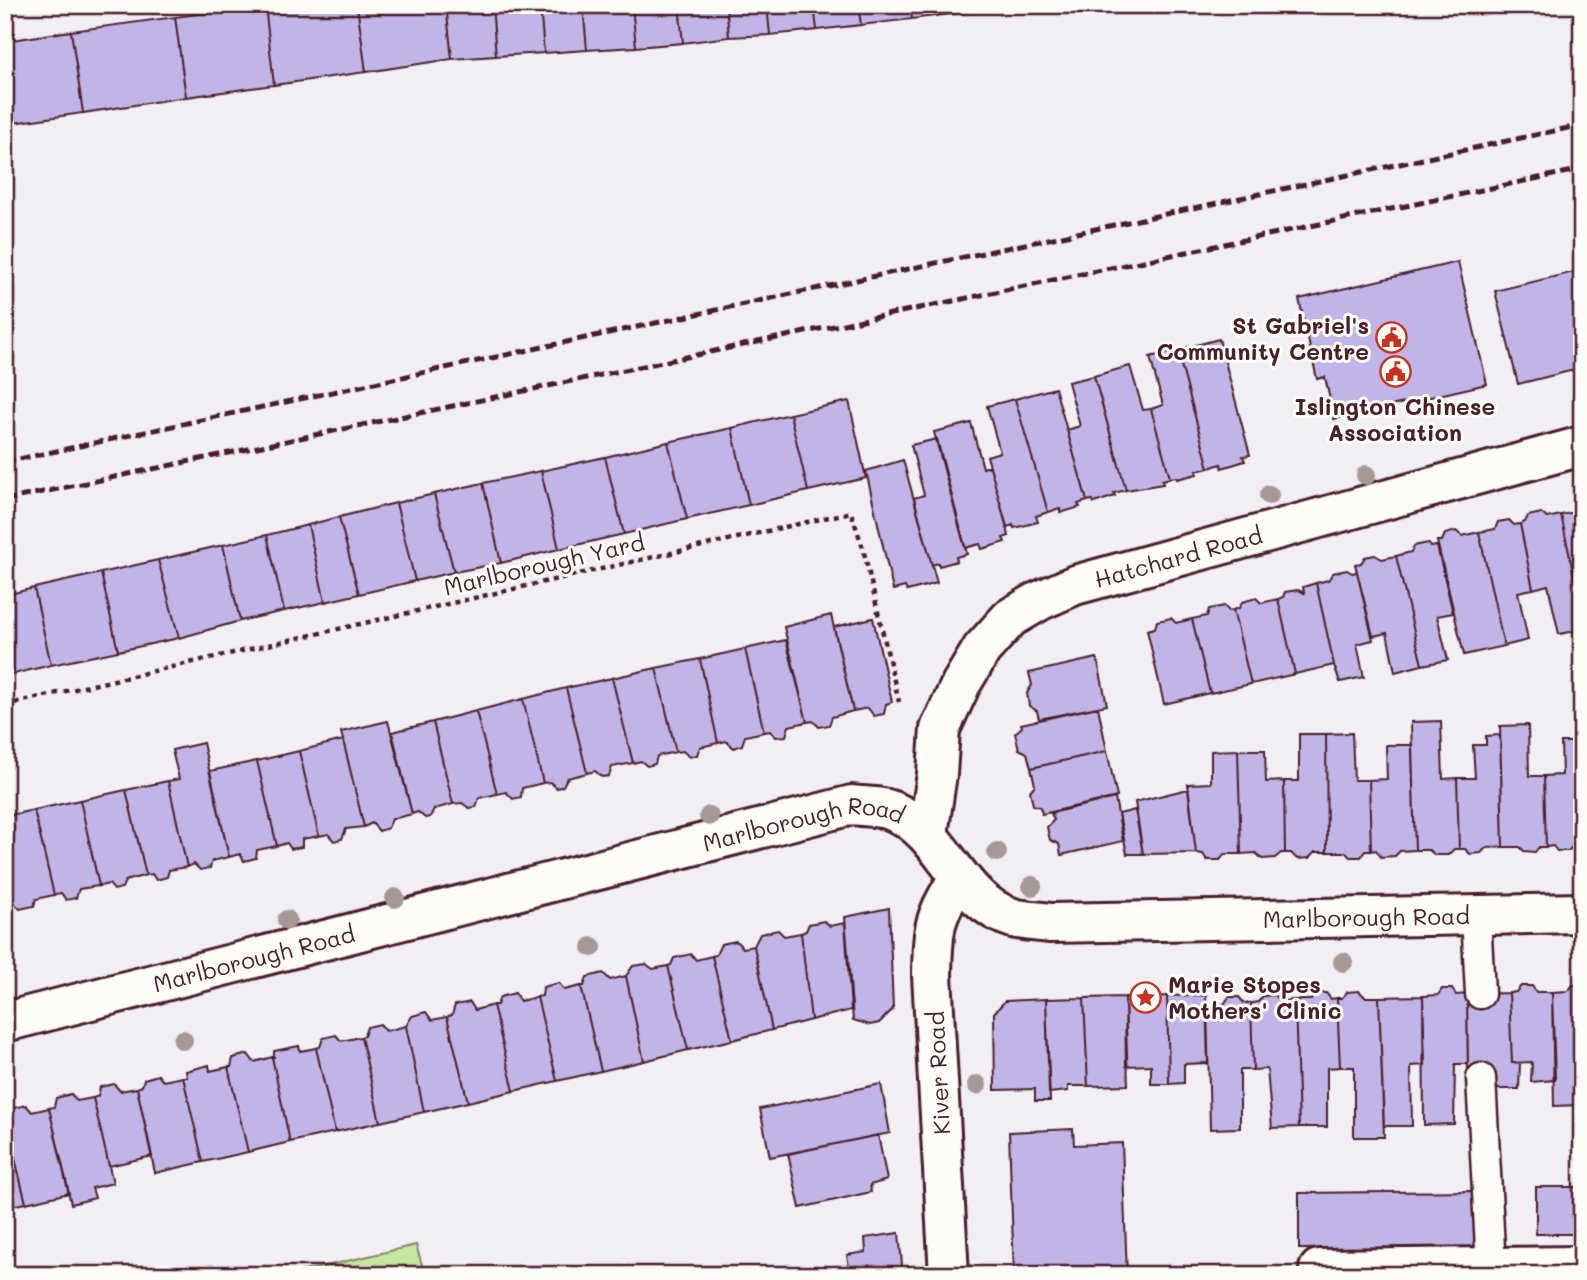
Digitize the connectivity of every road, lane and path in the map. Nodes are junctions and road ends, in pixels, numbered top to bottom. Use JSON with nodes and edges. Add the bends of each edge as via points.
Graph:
{"nodes":[{"id":1,"x":1582,"y":446,"type":"edge"},
{"id":2,"x":5,"y":705,"type":"edge"},
{"id":3,"x":940,"y":729,"type":"junction"},
{"id":4,"x":928,"y":834,"type":"junction"},
{"id":5,"x":959,"y":878,"type":"junction"},
{"id":6,"x":1582,"y":913,"type":"edge"},
{"id":7,"x":1476,"y":915,"type":"junction"},
{"id":8,"x":1480,"y":994,"type":"dead end"},
{"id":9,"x":5,"y":1021,"type":"edge"},
{"id":10,"x":1481,"y":1078,"type":"dead end"},
{"id":11,"x":1582,"y":1266,"type":"edge"},
{"id":12,"x":1491,"y":1268,"type":"junction"},
{"id":13,"x":1319,"y":1269,"type":"dead end"},
{"id":14,"x":949,"y":1275,"type":"edge"}],
"edges":[{"from":1,"to":3,"type":"street","name":"Hatchard Road","via":[[1075,585],[1010,618],[982,649]]},
{"from":2,"to":3,"type":"path","name":"Marlborough Yard","via":[[851,512],[899,702]]},
{"from":3,"to":4,"type":"street","name":"Hatchard Road"},
{"from":4,"to":5,"type":"street","name":"Marlborough Road"},
{"from":4,"to":9,"type":"street","name":"Marlborough Road","via":[[894,811],[852,805]]},
{"from":5,"to":7,"type":"street","name":"Marlborough Road","via":[[986,905],[1012,918],[1050,923]]},
{"from":5,"to":14,"type":"street","name":"Kiver Road","via":[[941,906],[932,943]]},
{"from":6,"to":7,"type":"street","name":"Marlborough Road"},
{"from":7,"to":8,"type":"lane"},
{"from":10,"to":12,"type":"lane"},
{"from":11,"to":12,"type":"street"},
{"from":12,"to":13,"type":"street"}]}
